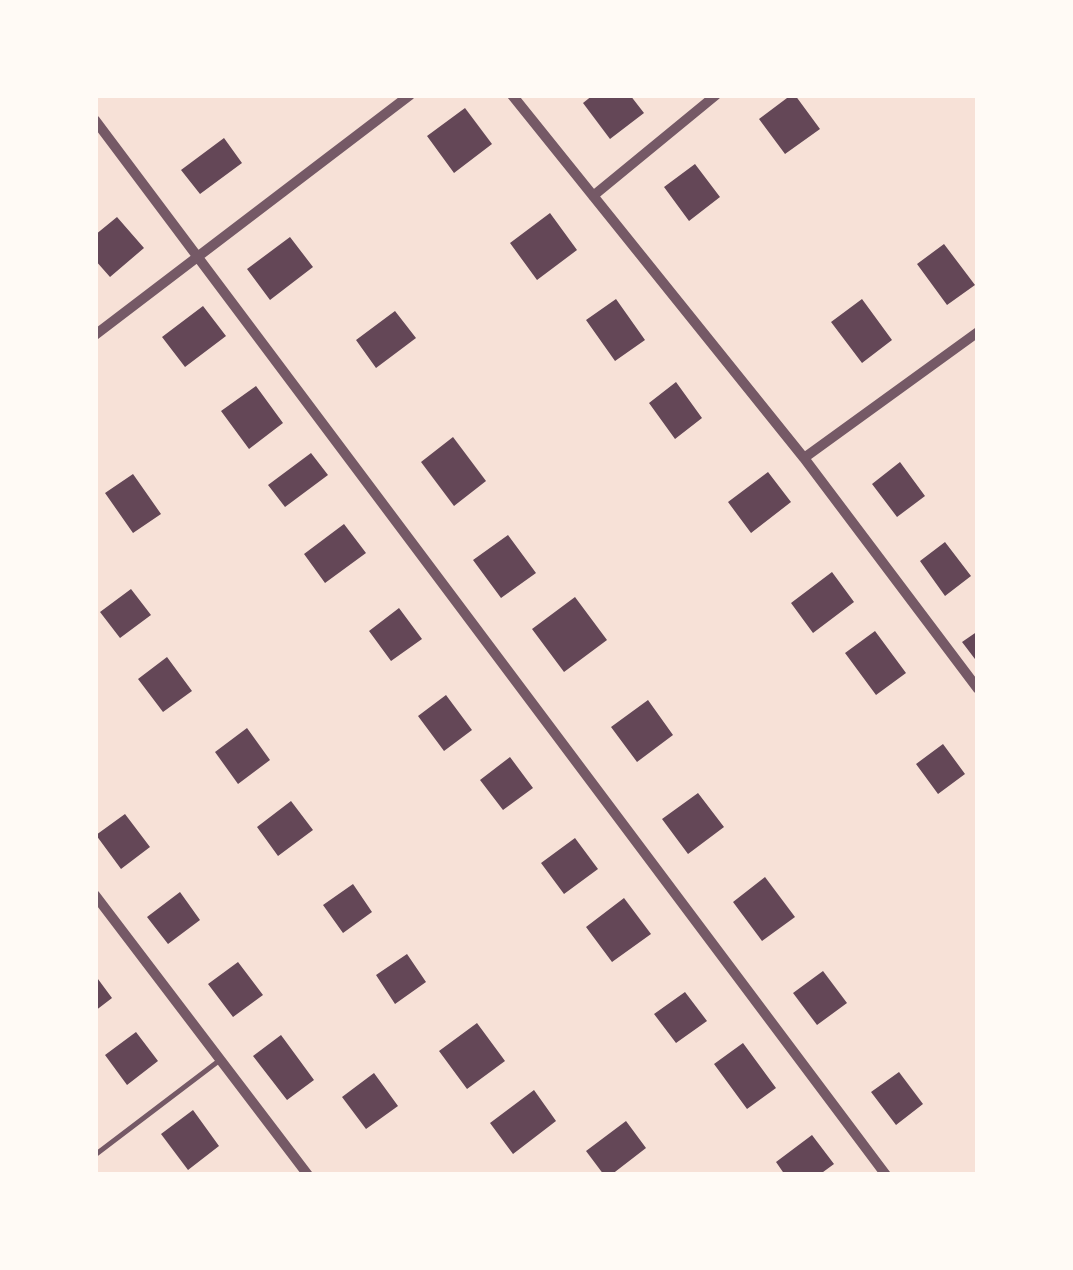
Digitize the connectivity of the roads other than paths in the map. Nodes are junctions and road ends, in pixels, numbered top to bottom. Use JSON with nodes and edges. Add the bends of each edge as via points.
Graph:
{"nodes":[{"id":1,"x":410,"y":95,"type":"edge"},
{"id":2,"x":512,"y":95,"type":"edge"},
{"id":3,"x":716,"y":95,"type":"edge"},
{"id":4,"x":95,"y":120,"type":"edge"},
{"id":5,"x":593,"y":196,"type":"junction"},
{"id":6,"x":198,"y":256,"type":"junction"},
{"id":7,"x":978,"y":332,"type":"edge"},
{"id":8,"x":95,"y":335,"type":"edge"},
{"id":9,"x":804,"y":458,"type":"junction"},
{"id":10,"x":978,"y":689,"type":"edge"},
{"id":11,"x":95,"y":896,"type":"edge"},
{"id":12,"x":220,"y":1060,"type":"junction"},
{"id":13,"x":95,"y":1155,"type":"edge"},
{"id":14,"x":308,"y":1175,"type":"edge"},
{"id":15,"x":886,"y":1175,"type":"edge"}],
"edges":[{"from":1,"to":6,"type":"street"},
{"from":2,"to":5,"type":"street"},
{"from":3,"to":5,"type":"street"},
{"from":4,"to":6,"type":"street"},
{"from":5,"to":9,"type":"street"},
{"from":6,"to":8,"type":"street"},
{"from":6,"to":15,"type":"street"},
{"from":7,"to":9,"type":"street"},
{"from":9,"to":10,"type":"street"},
{"from":11,"to":12,"type":"street"},
{"from":12,"to":13,"type":"lane"},
{"from":12,"to":14,"type":"street"}]}
